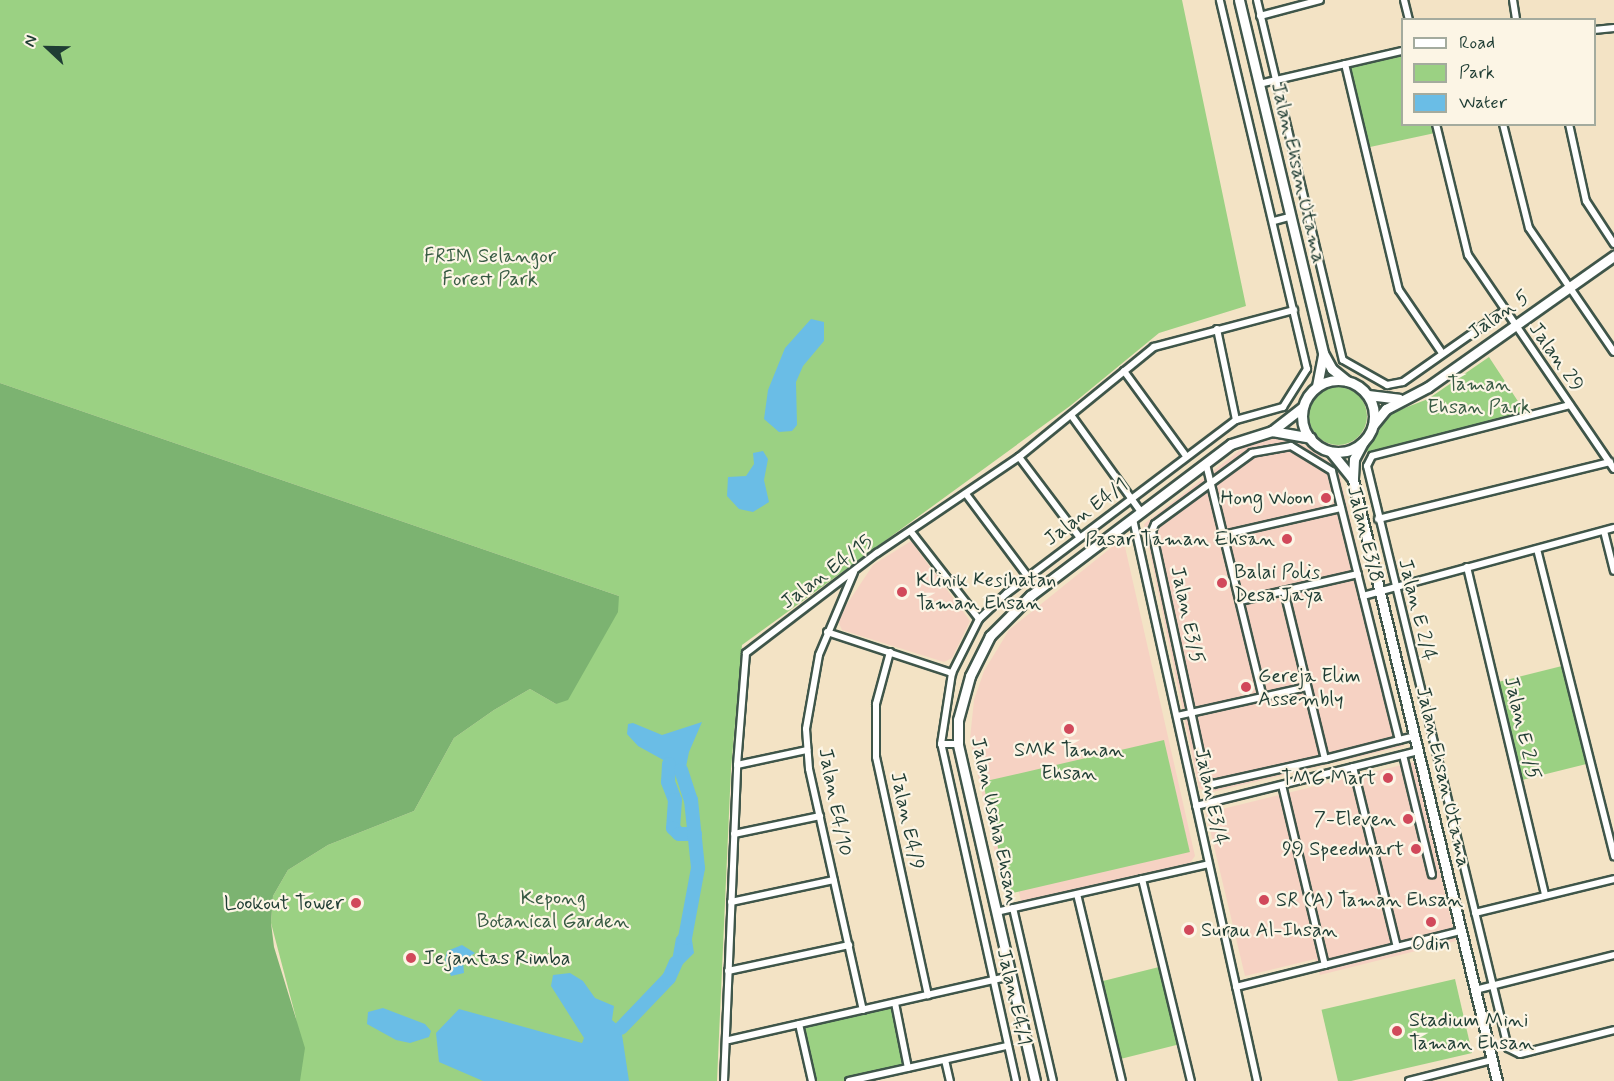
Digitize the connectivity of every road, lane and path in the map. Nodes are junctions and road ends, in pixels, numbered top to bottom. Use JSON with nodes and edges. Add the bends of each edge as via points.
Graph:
{"nodes":[{"id":1,"x":1220,"y":0,"type":"edge"},
{"id":2,"x":1239,"y":0,"type":"edge"},
{"id":3,"x":1257,"y":0,"type":"edge"},
{"id":4,"x":1320,"y":0,"type":"edge"},
{"id":5,"x":1404,"y":0,"type":"edge"},
{"id":6,"x":1513,"y":0,"type":"edge"},
{"id":7,"x":1260,"y":16,"type":"junction"},
{"id":8,"x":1408,"y":18,"type":"edge"},
{"id":9,"x":1516,"y":18,"type":"edge"},
{"id":10,"x":1614,"y":28,"type":"edge"},
{"id":11,"x":1596,"y":30,"type":"edge"},
{"id":12,"x":1401,"y":51,"type":"edge"},
{"id":13,"x":1345,"y":64,"type":"junction"},
{"id":14,"x":1275,"y":80,"type":"junction"},
{"id":15,"x":1258,"y":84,"type":"junction"},
{"id":16,"x":1436,"y":126,"type":"edge"},
{"id":17,"x":1504,"y":126,"type":"edge"},
{"id":18,"x":1569,"y":126,"type":"edge"},
{"id":19,"x":1289,"y":217,"type":"junction"},
{"id":20,"x":1274,"y":221,"type":"junction"},
{"id":21,"x":1614,"y":244,"type":"edge"},
{"id":22,"x":1614,"y":256,"type":"edge"},
{"id":23,"x":1569,"y":288,"type":"junction"},
{"id":24,"x":1294,"y":310,"type":"junction"},
{"id":25,"x":1504,"y":311,"type":"junction"},
{"id":26,"x":1514,"y":326,"type":"junction"},
{"id":27,"x":1217,"y":329,"type":"junction"},
{"id":28,"x":1614,"y":352,"type":"edge"},
{"id":29,"x":1323,"y":353,"type":"junction"},
{"id":30,"x":1442,"y":353,"type":"junction"},
{"id":31,"x":1124,"y":372,"type":"junction"},
{"id":32,"x":1347,"y":381,"type":"junction"},
{"id":33,"x":1317,"y":386,"type":"junction"},
{"id":34,"x":1368,"y":395,"type":"junction"},
{"id":35,"x":1401,"y":399,"type":"junction"},
{"id":36,"x":1570,"y":405,"type":"junction"},
{"id":37,"x":1303,"y":407,"type":"junction"},
{"id":38,"x":1071,"y":416,"type":"junction"},
{"id":39,"x":1236,"y":420,"type":"junction"},
{"id":40,"x":1373,"y":424,"type":"junction"},
{"id":41,"x":1272,"y":431,"type":"junction"},
{"id":42,"x":1310,"y":438,"type":"junction"},
{"id":43,"x":1363,"y":442,"type":"junction"},
{"id":44,"x":1329,"y":451,"type":"junction"},
{"id":45,"x":1186,"y":456,"type":"junction"},
{"id":46,"x":1019,"y":457,"type":"junction"},
{"id":47,"x":1610,"y":462,"type":"junction"},
{"id":48,"x":1206,"y":464,"type":"junction"},
{"id":49,"x":1614,"y":469,"type":"edge"},
{"id":50,"x":1353,"y":480,"type":"junction"},
{"id":51,"x":1210,"y":482,"type":"junction"},
{"id":52,"x":966,"y":494,"type":"junction"},
{"id":53,"x":1133,"y":498,"type":"junction"},
{"id":54,"x":1341,"y":508,"type":"junction"},
{"id":55,"x":1141,"y":512,"type":"junction"},
{"id":56,"x":1133,"y":519,"type":"junction"},
{"id":57,"x":1378,"y":519,"type":"junction"},
{"id":58,"x":1614,"y":528,"type":"edge"},
{"id":59,"x":1604,"y":531,"type":"junction"},
{"id":60,"x":912,"y":533,"type":"junction"},
{"id":61,"x":1223,"y":535,"type":"junction"},
{"id":62,"x":1080,"y":537,"type":"junction"},
{"id":63,"x":1537,"y":549,"type":"junction"},
{"id":64,"x":1467,"y":567,"type":"junction"},
{"id":65,"x":855,"y":570,"type":"junction"},
{"id":66,"x":1614,"y":571,"type":"edge"},
{"id":67,"x":1358,"y":574,"type":"junction"},
{"id":68,"x":1028,"y":577,"type":"junction"},
{"id":69,"x":1395,"y":586,"type":"junction"},
{"id":70,"x":1284,"y":591,"type":"junction"},
{"id":71,"x":1380,"y":591,"type":"junction"},
{"id":72,"x":1363,"y":596,"type":"junction"},
{"id":73,"x":1240,"y":601,"type":"junction"},
{"id":74,"x":979,"y":619,"type":"junction"},
{"id":75,"x":827,"y":632,"type":"junction"},
{"id":76,"x":890,"y":652,"type":"junction"},
{"id":77,"x":952,"y":673,"type":"junction"},
{"id":78,"x":1307,"y":687,"type":"junction"},
{"id":79,"x":1263,"y":697,"type":"junction"},
{"id":80,"x":1191,"y":713,"type":"junction"},
{"id":81,"x":1177,"y":716,"type":"junction"},
{"id":82,"x":1414,"y":736,"type":"junction"},
{"id":83,"x":1399,"y":740,"type":"junction"},
{"id":84,"x":942,"y":744,"type":"junction"},
{"id":85,"x":958,"y":744,"type":"junction"},
{"id":86,"x":807,"y":750,"type":"junction"},
{"id":87,"x":1418,"y":751,"type":"junction"},
{"id":88,"x":1403,"y":755,"type":"junction"},
{"id":89,"x":1325,"y":759,"type":"junction"},
{"id":90,"x":737,"y":765,"type":"junction"},
{"id":91,"x":1353,"y":767,"type":"junction"},
{"id":92,"x":1282,"y":785,"type":"junction"},
{"id":93,"x":1196,"y":806,"type":"junction"},
{"id":94,"x":820,"y":816,"type":"junction"},
{"id":95,"x":734,"y":834,"type":"junction"},
{"id":96,"x":1614,"y":856,"type":"edge"},
{"id":97,"x":1209,"y":864,"type":"junction"},
{"id":98,"x":1432,"y":875,"type":"dead end"},
{"id":99,"x":1142,"y":879,"type":"junction"},
{"id":100,"x":1614,"y":879,"type":"edge"},
{"id":101,"x":834,"y":880,"type":"junction"},
{"id":102,"x":1077,"y":894,"type":"junction"},
{"id":103,"x":1545,"y":896,"type":"junction"},
{"id":104,"x":731,"y":902,"type":"junction"},
{"id":105,"x":1013,"y":908,"type":"junction"},
{"id":106,"x":996,"y":912,"type":"junction"},
{"id":107,"x":1475,"y":912,"type":"junction"},
{"id":108,"x":1461,"y":931,"type":"junction"},
{"id":109,"x":849,"y":945,"type":"junction"},
{"id":110,"x":1396,"y":947,"type":"junction"},
{"id":111,"x":1614,"y":955,"type":"edge"},
{"id":112,"x":1325,"y":965,"type":"junction"},
{"id":113,"x":728,"y":971,"type":"junction"},
{"id":114,"x":1011,"y":976,"type":"junction"},
{"id":115,"x":993,"y":980,"type":"junction"},
{"id":116,"x":1492,"y":986,"type":"junction"},
{"id":117,"x":1236,"y":987,"type":"junction"},
{"id":118,"x":1475,"y":990,"type":"junction"},
{"id":119,"x":928,"y":995,"type":"junction"},
{"id":120,"x":895,"y":1003,"type":"junction"},
{"id":121,"x":863,"y":1010,"type":"junction"},
{"id":122,"x":799,"y":1024,"type":"junction"},
{"id":123,"x":1614,"y":1030,"type":"edge"},
{"id":124,"x":729,"y":1040,"type":"junction"},
{"id":125,"x":1007,"y":1046,"type":"junction"},
{"id":126,"x":945,"y":1060,"type":"junction"},
{"id":127,"x":1492,"y":1060,"type":"junction"},
{"id":128,"x":908,"y":1068,"type":"junction"},
{"id":129,"x":882,"y":1077,"type":"edge"},
{"id":130,"x":724,"y":1081,"type":"edge"},
{"id":131,"x":812,"y":1081,"type":"edge"},
{"id":132,"x":849,"y":1081,"type":"edge"},
{"id":133,"x":950,"y":1081,"type":"edge"},
{"id":134,"x":1016,"y":1081,"type":"edge"},
{"id":135,"x":1035,"y":1081,"type":"edge"},
{"id":136,"x":1053,"y":1081,"type":"edge"},
{"id":137,"x":1122,"y":1081,"type":"edge"},
{"id":138,"x":1191,"y":1081,"type":"edge"},
{"id":139,"x":1257,"y":1081,"type":"edge"},
{"id":140,"x":1409,"y":1081,"type":"edge"},
{"id":141,"x":1497,"y":1081,"type":"edge"}],
"edges":[{"from":1,"to":20,"type":"street"},
{"from":2,"to":15,"type":"street","name":"Jalan Ehsan Utama"},
{"from":3,"to":7,"type":"street"},
{"from":4,"to":7,"type":"street"},
{"from":5,"to":8,"type":"street"},
{"from":6,"to":9,"type":"street"},
{"from":7,"to":14,"type":"street"},
{"from":10,"to":11,"type":"street"},
{"from":12,"to":13,"type":"street"},
{"from":13,"to":14,"type":"street"},
{"from":13,"to":30,"type":"street","via":[[1399,290]]},
{"from":14,"to":15,"type":"street"},
{"from":14,"to":30,"type":"street","via":[[1343,360],[1387,385],[1403,382]]},
{"from":15,"to":19,"type":"street","name":"Jalan Ehsan Utama"},
{"from":16,"to":25,"type":"street","name":"Jalan 29","via":[[1468,255]]},
{"from":17,"to":23,"type":"street","via":[[1529,228]]},
{"from":18,"to":21,"type":"street","via":[[1586,201]]},
{"from":19,"to":20,"type":"street"},
{"from":19,"to":29,"type":"street","name":"Jalan Ehsan Utama"},
{"from":20,"to":24,"type":"street"},
{"from":22,"to":23,"type":"street","name":"Jalan 5"},
{"from":23,"to":26,"type":"street","name":"Jalan 5"},
{"from":23,"to":28,"type":"street"},
{"from":24,"to":27,"type":"street","name":"Jalan E4/15"},
{"from":24,"to":39,"type":"street","via":[[1308,363],[1304,375],[1283,407]]},
{"from":25,"to":26,"type":"street","name":"Jalan 29"},
{"from":25,"to":30,"type":"street"},
{"from":26,"to":35,"type":"street","name":"Jalan 5","via":[[1428,387]]},
{"from":26,"to":36,"type":"street","name":"Jalan 29"},
{"from":27,"to":31,"type":"street","name":"Jalan E4/15","via":[[1160,343]]},
{"from":27,"to":39,"type":"street"},
{"from":29,"to":32,"type":"street","name":"Jalan Ehsan Utama","via":[[1332,369]]},
{"from":29,"to":33,"type":"street","name":"Jalan Ehsan Utama"},
{"from":31,"to":38,"type":"street","name":"Jalan E4/15"},
{"from":31,"to":45,"type":"street"},
{"from":32,"to":33,"type":"street","via":[[1328,381]]},
{"from":32,"to":34,"type":"street"},
{"from":33,"to":37,"type":"street"},
{"from":34,"to":35,"type":"street"},
{"from":34,"to":40,"type":"street"},
{"from":35,"to":40,"type":"street","name":"Jalan 5"},
{"from":36,"to":47,"type":"street","name":"Jalan 29"},
{"from":36,"to":57,"type":"street","name":"Jalan E 2/4","via":[[1368,460]]},
{"from":37,"to":41,"type":"street","name":"Jalan Usaha Ehsan"},
{"from":37,"to":42,"type":"street","via":[[1303,421]]},
{"from":38,"to":46,"type":"street","name":"Jalan E4/15"},
{"from":38,"to":53,"type":"street"},
{"from":39,"to":45,"type":"street","name":"Jalan E4/1"},
{"from":40,"to":43,"type":"street"},
{"from":41,"to":42,"type":"street","name":"Jalan Usaha Ehsan"},
{"from":41,"to":48,"type":"street","name":"Jalan Usaha Ehsan","via":[[1238,440]]},
{"from":42,"to":44,"type":"street"},
{"from":43,"to":44,"type":"street","via":[[1347,451]]},
{"from":43,"to":50,"type":"street","name":"Jalan Ehsan Utama","via":[[1354,459]]},
{"from":44,"to":50,"type":"street","name":"Jalan Ehsan Utama","via":[[1344,463]]},
{"from":45,"to":53,"type":"street","name":"Jalan E4/1"},
{"from":46,"to":52,"type":"street","name":"Jalan E4/15"},
{"from":46,"to":62,"type":"street"},
{"from":47,"to":49,"type":"street","name":"Jalan 29"},
{"from":47,"to":57,"type":"street"},
{"from":48,"to":51,"type":"street"},
{"from":48,"to":55,"type":"street","name":"Jalan Usaha Ehsan"},
{"from":50,"to":71,"type":"street","name":"Jalan Ehsan Utama"},
{"from":51,"to":54,"type":"street","name":"Jalan E3/8","via":[[1252,453],[1291,446],[1332,471]]},
{"from":51,"to":61,"type":"street"},
{"from":51,"to":80,"type":"street","name":"Jalan E3/5","via":[[1155,524],[1152,531]]},
{"from":52,"to":60,"type":"street","name":"Jalan E4/15"},
{"from":52,"to":68,"type":"street"},
{"from":53,"to":55,"type":"street"},
{"from":53,"to":62,"type":"street","name":"Jalan E4/1"},
{"from":54,"to":61,"type":"street"},
{"from":54,"to":67,"type":"street","name":"Jalan E3/8"},
{"from":55,"to":56,"type":"street","name":"Jalan Usaha Ehsan"},
{"from":56,"to":81,"type":"street","name":"Jalan E3/4"},
{"from":56,"to":85,"type":"street","name":"Jalan Usaha Ehsan","via":[[1004,618],[984,645],[970,676],[958,720]]},
{"from":57,"to":69,"type":"street","name":"Jalan E 2/4"},
{"from":58,"to":59,"type":"street"},
{"from":59,"to":63,"type":"street"},
{"from":59,"to":66,"type":"street"},
{"from":60,"to":65,"type":"street","name":"Jalan E4/15"},
{"from":60,"to":74,"type":"street"},
{"from":61,"to":73,"type":"street"},
{"from":62,"to":68,"type":"street","name":"Jalan E4/1"},
{"from":63,"to":64,"type":"street"},
{"from":63,"to":96,"type":"street"},
{"from":64,"to":69,"type":"street"},
{"from":64,"to":103,"type":"street","name":"Jalan E 2/5"},
{"from":65,"to":75,"type":"street","name":"Jalan E4/10"},
{"from":65,"to":90,"type":"street","name":"Jalan E4/15","via":[[746,653]]},
{"from":67,"to":70,"type":"street"},
{"from":67,"to":72,"type":"street","name":"Jalan E3/8"},
{"from":68,"to":74,"type":"street","name":"Jalan E4/1"},
{"from":69,"to":71,"type":"street"},
{"from":69,"to":107,"type":"street","name":"Jalan E 2/4"},
{"from":70,"to":73,"type":"street"},
{"from":70,"to":78,"type":"street"},
{"from":71,"to":72,"type":"street"},
{"from":71,"to":82,"type":"street","name":"Jalan Ehsan Utama"},
{"from":72,"to":83,"type":"street","name":"Jalan E3/8"},
{"from":73,"to":79,"type":"street"},
{"from":74,"to":77,"type":"street","name":"Jalan E4/1"},
{"from":75,"to":76,"type":"street"},
{"from":75,"to":86,"type":"street","name":"Jalan E4/10","via":[[810,690]]},
{"from":76,"to":77,"type":"street"},
{"from":76,"to":119,"type":"street","name":"Jalan E4/9","via":[[876,704],[876,757]]},
{"from":77,"to":84,"type":"street","name":"Jalan E4/1"},
{"from":78,"to":79,"type":"street"},
{"from":78,"to":89,"type":"street"},
{"from":79,"to":80,"type":"street"},
{"from":80,"to":81,"type":"street"},
{"from":80,"to":89,"type":"street","name":"Jalan E3/5","via":[[1206,781],[1213,784]]},
{"from":81,"to":93,"type":"street","name":"Jalan E3/4"},
{"from":82,"to":83,"type":"street"},
{"from":82,"to":87,"type":"street","name":"Jalan Ehsan Utama"},
{"from":83,"to":89,"type":"street"},
{"from":84,"to":85,"type":"street"},
{"from":84,"to":115,"type":"street","name":"Jalan E4/1"},
{"from":85,"to":106,"type":"street","name":"Jalan Usaha Ehsan"},
{"from":86,"to":90,"type":"street"},
{"from":86,"to":94,"type":"street","name":"Jalan E4/10"},
{"from":87,"to":88,"type":"street"},
{"from":87,"to":108,"type":"street","name":"Jalan Ehsan Utama"},
{"from":88,"to":91,"type":"street"},
{"from":88,"to":98,"type":"street"},
{"from":90,"to":95,"type":"street","name":"Jalan E4/15"},
{"from":91,"to":92,"type":"street"},
{"from":91,"to":110,"type":"street"},
{"from":92,"to":93,"type":"street"},
{"from":92,"to":112,"type":"street"},
{"from":93,"to":97,"type":"street","name":"Jalan E3/4"},
{"from":94,"to":95,"type":"street"},
{"from":94,"to":101,"type":"street","name":"Jalan E4/10"},
{"from":95,"to":104,"type":"street","name":"Jalan E4/15"},
{"from":97,"to":99,"type":"street"},
{"from":97,"to":117,"type":"street","name":"Jalan E3/4"},
{"from":99,"to":102,"type":"street"},
{"from":99,"to":138,"type":"street"},
{"from":100,"to":103,"type":"street"},
{"from":101,"to":104,"type":"street"},
{"from":101,"to":109,"type":"street","name":"Jalan E4/10"},
{"from":102,"to":105,"type":"street"},
{"from":102,"to":137,"type":"street"},
{"from":103,"to":107,"type":"street"},
{"from":104,"to":113,"type":"street","name":"Jalan E4/15"},
{"from":105,"to":106,"type":"street"},
{"from":105,"to":136,"type":"street"},
{"from":106,"to":114,"type":"street","name":"Jalan Usaha Ehsan"},
{"from":107,"to":116,"type":"street","name":"Jalan E 2/4"},
{"from":108,"to":110,"type":"street"},
{"from":108,"to":118,"type":"street","name":"Jalan Ehsan Utama"},
{"from":109,"to":113,"type":"street"},
{"from":109,"to":121,"type":"street","name":"Jalan E4/10"},
{"from":110,"to":112,"type":"street"},
{"from":111,"to":116,"type":"street"},
{"from":112,"to":117,"type":"street"},
{"from":113,"to":124,"type":"street","name":"Jalan E4/15"},
{"from":114,"to":115,"type":"street"},
{"from":114,"to":135,"type":"street","name":"Jalan Usaha Ehsan"},
{"from":115,"to":119,"type":"street"},
{"from":115,"to":125,"type":"street","name":"Jalan E4/1"},
{"from":116,"to":118,"type":"street"},
{"from":116,"to":123,"type":"street","name":"Jalan E 2/4","via":[[1508,1048],[1520,1053]]},
{"from":117,"to":139,"type":"street","name":"Jalan E3/4"},
{"from":118,"to":127,"type":"street","name":"Jalan Ehsan Utama"},
{"from":119,"to":120,"type":"street"},
{"from":120,"to":121,"type":"street"},
{"from":120,"to":128,"type":"street"},
{"from":121,"to":122,"type":"street"},
{"from":122,"to":124,"type":"street"},
{"from":122,"to":131,"type":"street"},
{"from":124,"to":130,"type":"street","name":"Jalan E4/15"},
{"from":125,"to":126,"type":"street"},
{"from":125,"to":134,"type":"street","name":"Jalan E4/1"},
{"from":126,"to":128,"type":"street"},
{"from":126,"to":133,"type":"street"},
{"from":127,"to":140,"type":"street"},
{"from":127,"to":141,"type":"street","name":"Jalan Ehsan Utama"},
{"from":128,"to":129,"type":"street"},
{"from":129,"to":132,"type":"street"}]}
